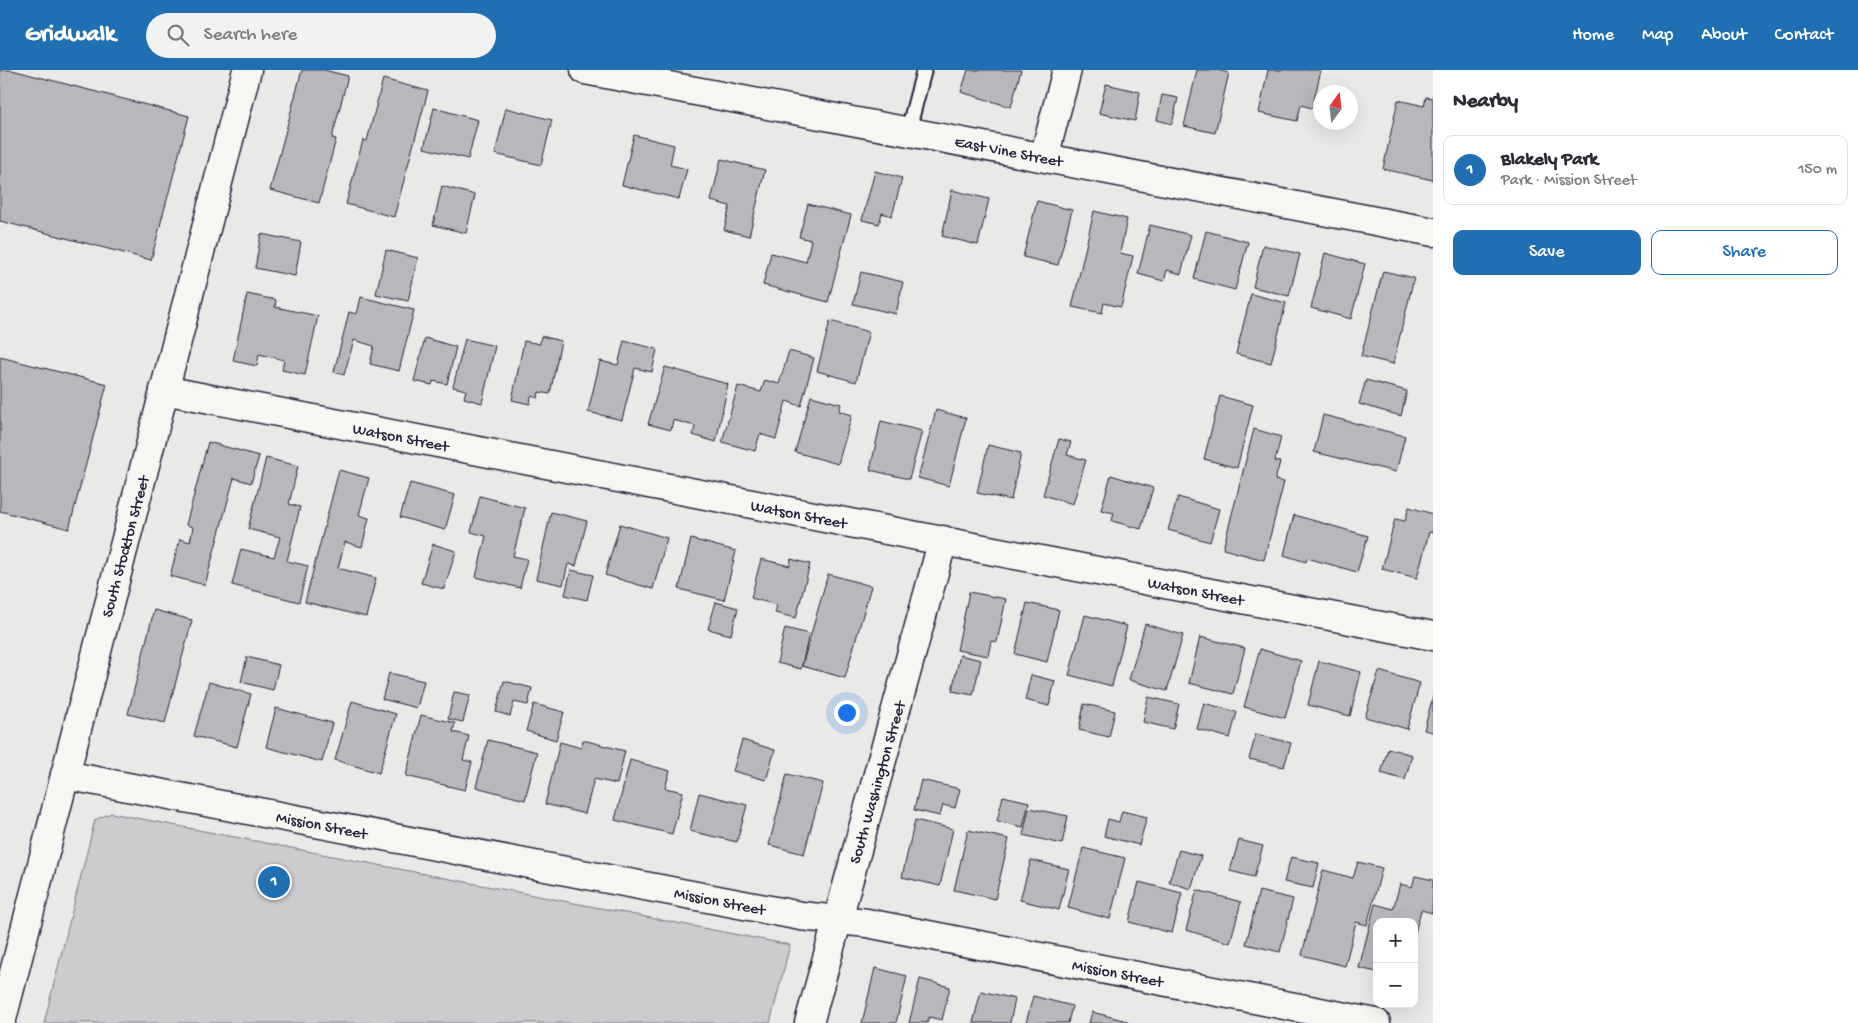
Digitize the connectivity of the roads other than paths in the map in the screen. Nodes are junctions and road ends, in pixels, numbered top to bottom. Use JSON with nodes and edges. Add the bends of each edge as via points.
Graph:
{"nodes":[{"id":1,"x":248,"y":70,"type":"edge"},
{"id":2,"x":585,"y":70,"type":"edge"},
{"id":3,"x":924,"y":70,"type":"edge"},
{"id":4,"x":1067,"y":70,"type":"edge"},
{"id":5,"x":908,"y":131,"type":"junction"},
{"id":6,"x":1044,"y":156,"type":"junction"},
{"id":7,"x":1433,"y":232,"type":"edge"},
{"id":8,"x":164,"y":390,"type":"junction"},
{"id":9,"x":943,"y":540,"type":"junction"},
{"id":10,"x":1433,"y":636,"type":"edge"},
{"id":11,"x":64,"y":775,"type":"junction"},
{"id":12,"x":836,"y":920,"type":"junction"},
{"id":13,"x":1,"y":1023,"type":"edge"},
{"id":14,"x":809,"y":1023,"type":"edge"},
{"id":15,"x":1376,"y":1023,"type":"edge"}],
"edges":[{"from":1,"to":8,"type":"street","name":"South Stockton Street"},
{"from":2,"to":5,"type":"street","name":"East Vine Street"},
{"from":3,"to":5,"type":"lane"},
{"from":4,"to":6,"type":"street"},
{"from":5,"to":6,"type":"street","name":"East Vine Street"},
{"from":6,"to":7,"type":"street","name":"East Vine Street"},
{"from":8,"to":9,"type":"street","name":"Watson Street"},
{"from":8,"to":11,"type":"street","name":"South Stockton Street"},
{"from":9,"to":10,"type":"street","name":"Watson Street"},
{"from":9,"to":12,"type":"street","name":"South Washington Street"},
{"from":11,"to":12,"type":"street","name":"Mission Street","via":[[801,916]]},
{"from":11,"to":13,"type":"street","name":"South Stockton Street"},
{"from":12,"to":14,"type":"street","name":"South Washington Street"},
{"from":12,"to":15,"type":"street","name":"Mission Street","via":[[867,923]]}]}
